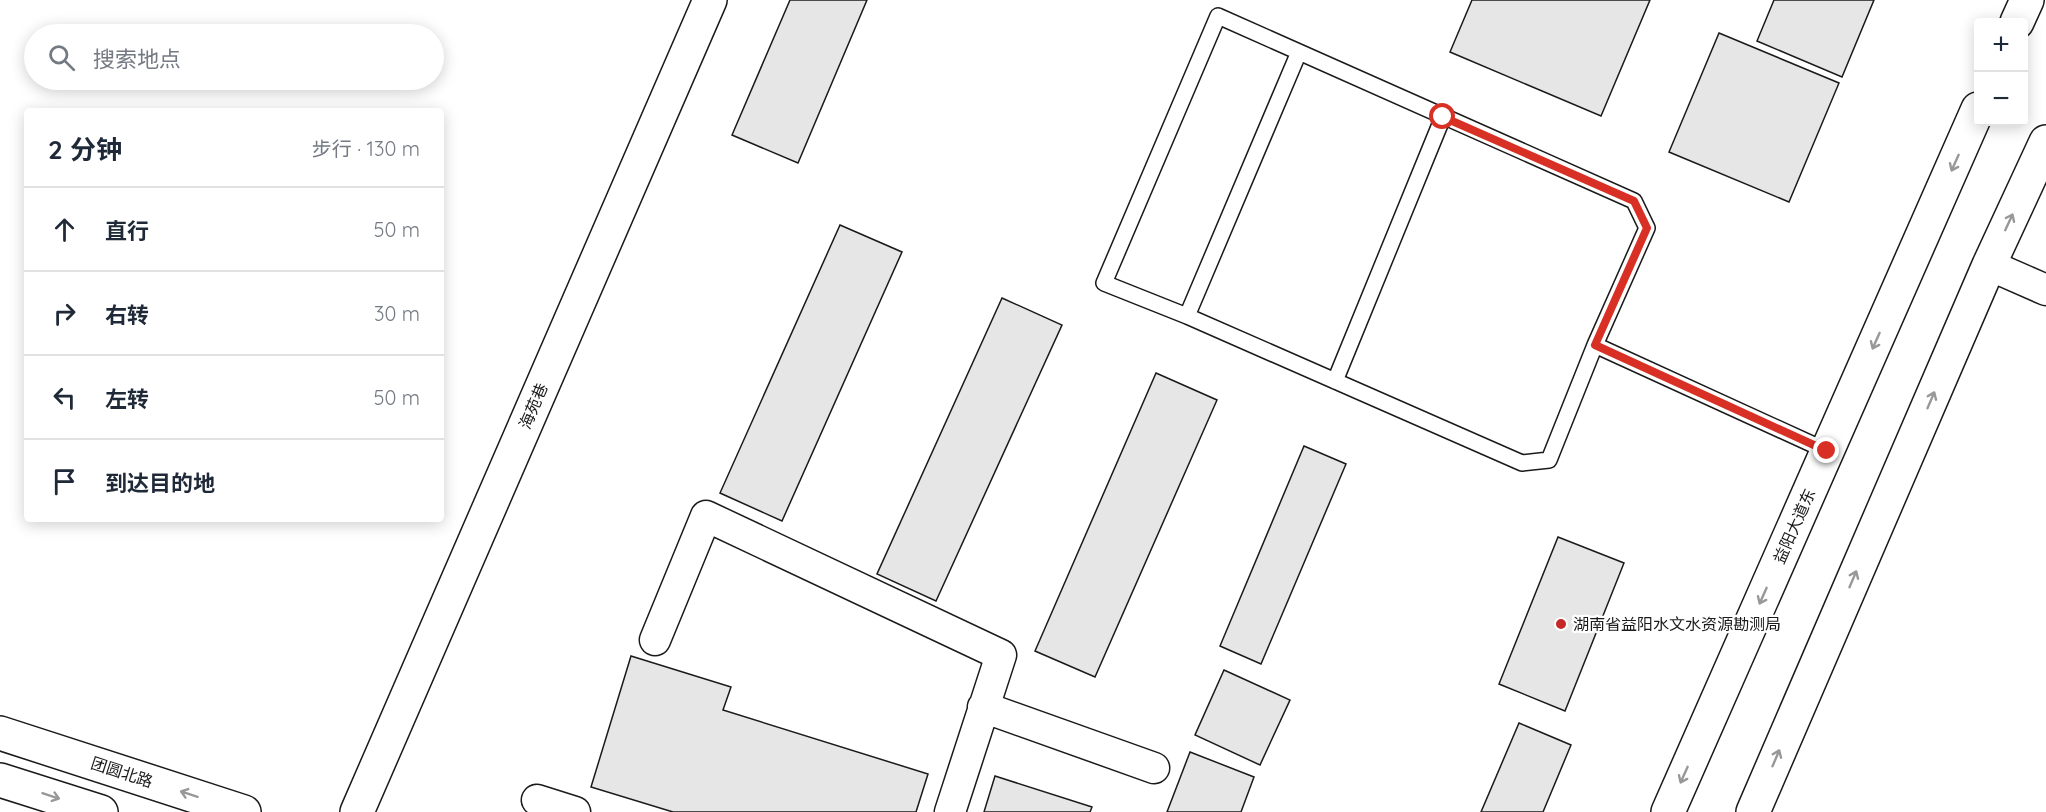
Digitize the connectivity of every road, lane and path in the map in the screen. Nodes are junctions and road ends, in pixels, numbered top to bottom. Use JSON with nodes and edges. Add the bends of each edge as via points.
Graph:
{"nodes":[{"id":1,"x":710,"y":0,"type":"edge"},
{"id":2,"x":2027,"y":0,"type":"edge"},
{"id":3,"x":2019,"y":18,"type":"edge"},
{"id":4,"x":1299,"y":52,"type":"junction"},
{"id":5,"x":1443,"y":117,"type":"junction"},
{"id":6,"x":1974,"y":118,"type":"edge"},
{"id":7,"x":2046,"y":142,"type":"edge"},
{"id":8,"x":1989,"y":265,"type":"junction"},
{"id":9,"x":2046,"y":290,"type":"edge"},
{"id":10,"x":1187,"y":316,"type":"junction"},
{"id":11,"x":1595,"y":345,"type":"junction"},
{"id":12,"x":1335,"y":381,"type":"junction"},
{"id":13,"x":1827,"y":451,"type":"junction"},
{"id":14,"x":655,"y":640,"type":"dead end"},
{"id":15,"x":983,"y":707,"type":"junction"},
{"id":16,"x":0,"y":733,"type":"edge"},
{"id":17,"x":1154,"y":768,"type":"dead end"},
{"id":18,"x":0,"y":780,"type":"edge"},
{"id":19,"x":537,"y":801,"type":"dead end"},
{"id":20,"x":101,"y":812,"type":"edge"},
{"id":21,"x":244,"y":812,"type":"edge"},
{"id":22,"x":357,"y":812,"type":"edge"},
{"id":23,"x":575,"y":812,"type":"edge"},
{"id":24,"x":950,"y":812,"type":"edge"},
{"id":25,"x":1668,"y":812,"type":"edge"},
{"id":26,"x":1753,"y":812,"type":"edge"}],
"edges":[{"from":1,"to":22,"type":"main road","name":"海苑巷"},
{"from":2,"to":3,"type":"main road"},
{"from":4,"to":5,"type":"lane"},
{"from":4,"to":10,"type":"lane"},
{"from":4,"to":10,"type":"lane","via":[[1218,16],[1104,284]]},
{"from":5,"to":11,"type":"lane","via":[[1634,201],[1647,228]]},
{"from":5,"to":12,"type":"lane"},
{"from":6,"to":13,"type":"main road","name":"益阳大道东","one_way":true},
{"from":8,"to":7,"type":"main road","one_way":true},
{"from":8,"to":9,"type":"street"},
{"from":26,"to":8,"type":"main road","one_way":true},
{"from":10,"to":12,"type":"lane"},
{"from":11,"to":12,"type":"lane","via":[[1549,460],[1522,463]]},
{"from":11,"to":13,"type":"lane"},
{"from":13,"to":25,"type":"main road","name":"益阳大道东","one_way":true},
{"from":14,"to":15,"type":"street","via":[[706,516],[1000,655]]},
{"from":15,"to":17,"type":"street"},
{"from":15,"to":24,"type":"street"},
{"from":21,"to":16,"type":"main road","name":"团圆北路","one_way":true},
{"from":18,"to":20,"type":"main road","one_way":true},
{"from":19,"to":23,"type":"street"}]}
